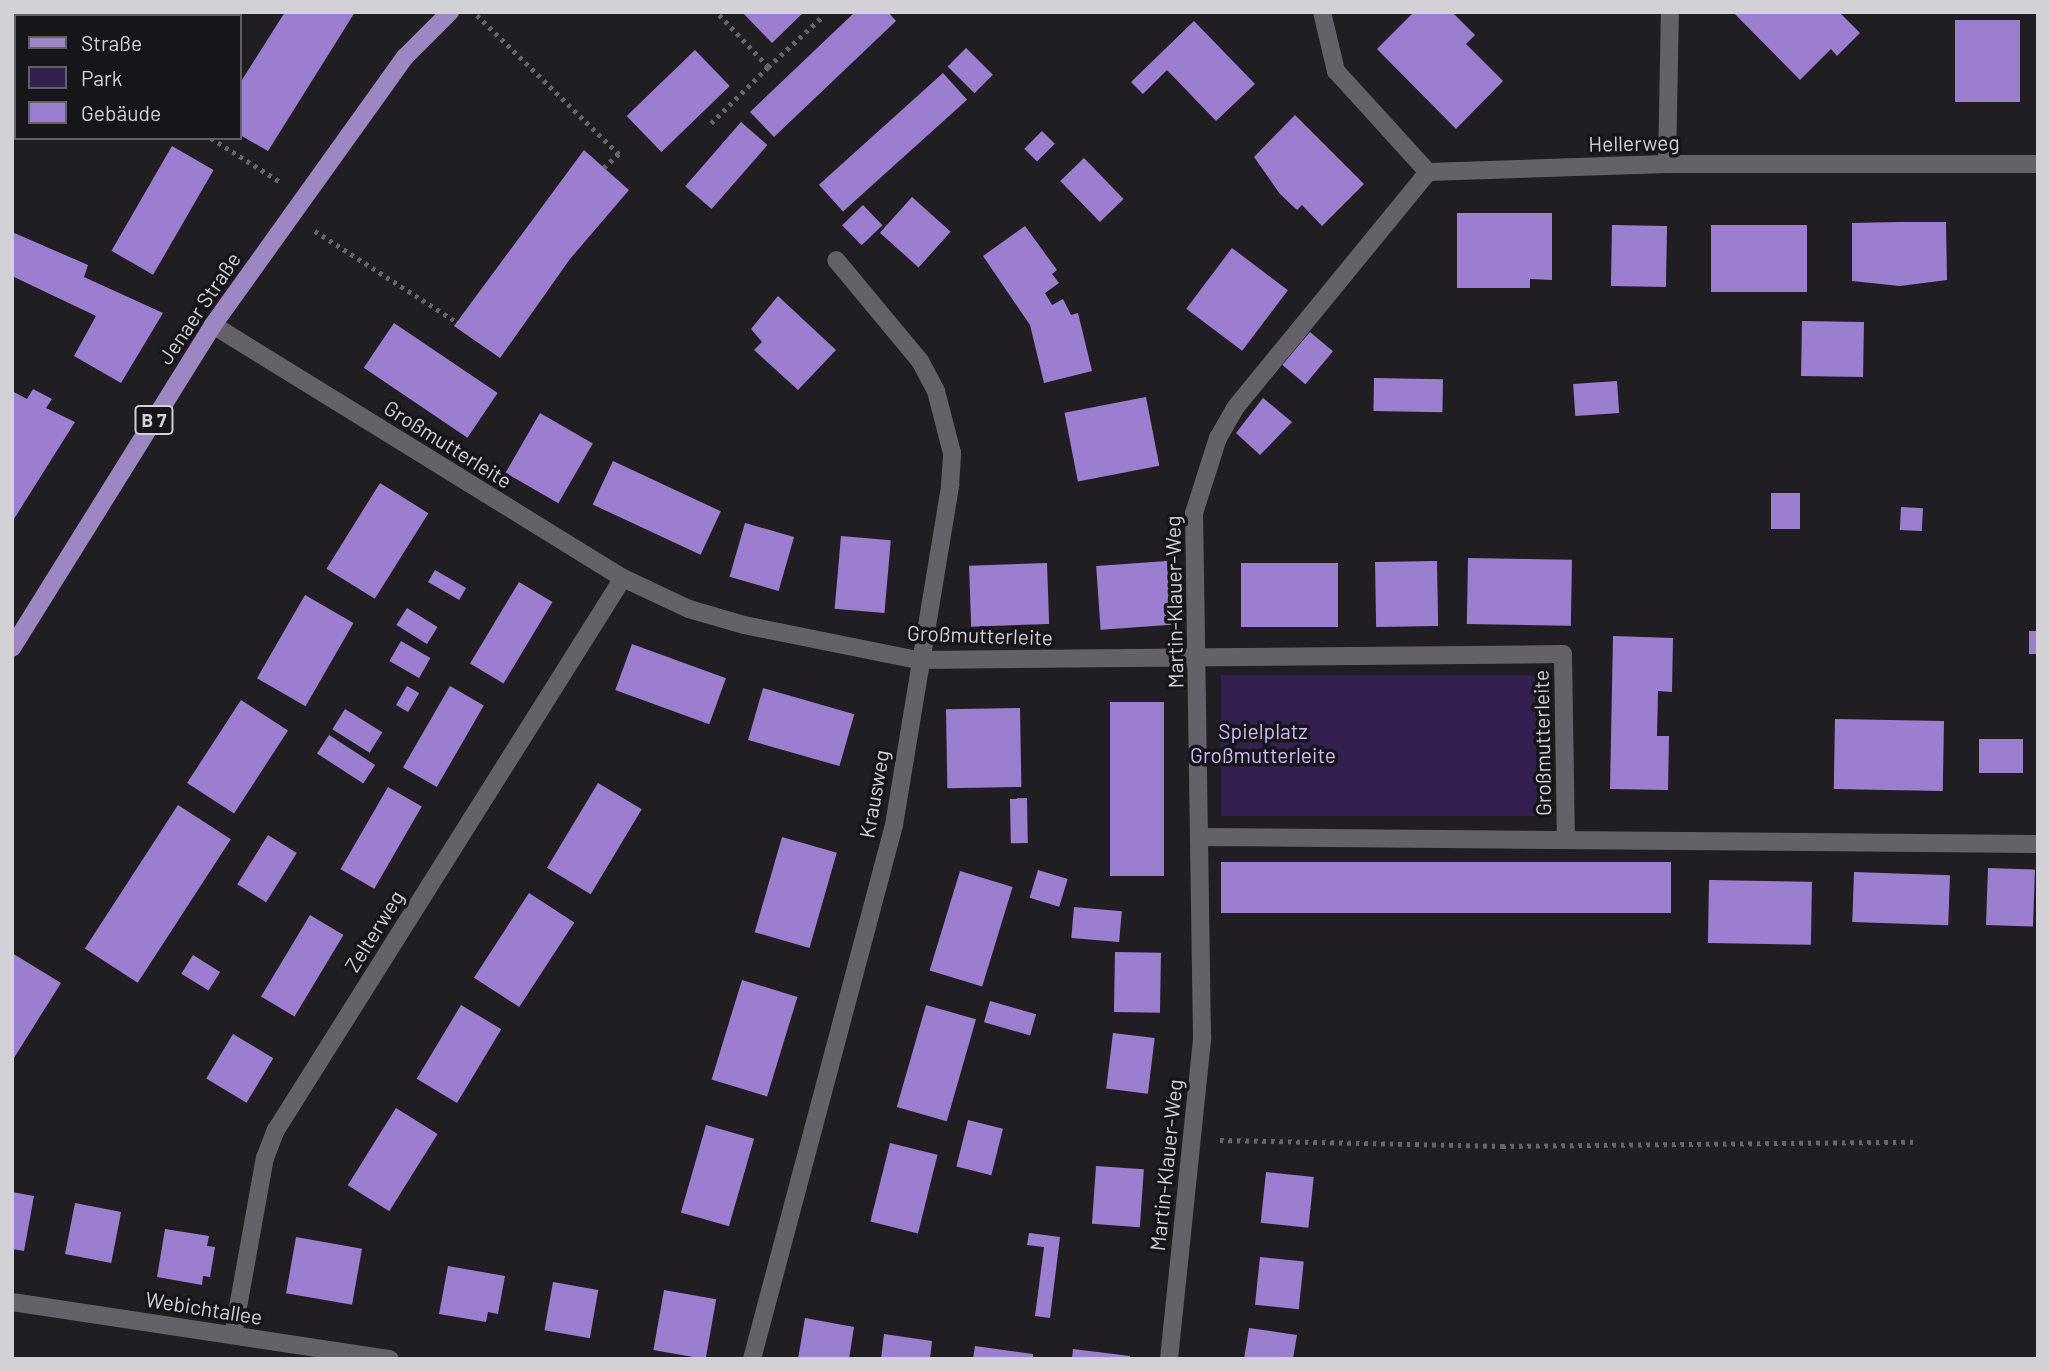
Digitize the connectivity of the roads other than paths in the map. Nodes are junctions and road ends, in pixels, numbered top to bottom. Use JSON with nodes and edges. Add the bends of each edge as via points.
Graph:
{"nodes":[{"id":1,"x":450,"y":12,"type":"edge"},
{"id":2,"x":1322,"y":12,"type":"edge"},
{"id":3,"x":1670,"y":12,"type":"edge"},
{"id":4,"x":2038,"y":163,"type":"edge"},
{"id":5,"x":1667,"y":164,"type":"junction"},
{"id":6,"x":1428,"y":172,"type":"junction"},
{"id":7,"x":836,"y":260,"type":"dead end"},
{"id":8,"x":213,"y":325,"type":"junction"},
{"id":9,"x":623,"y":578,"type":"junction"},
{"id":10,"x":12,"y":648,"type":"edge"},
{"id":11,"x":918,"y":660,"type":"junction"},
{"id":12,"x":1198,"y":660,"type":"junction"},
{"id":13,"x":1200,"y":837,"type":"junction"},
{"id":14,"x":1566,"y":837,"type":"junction"},
{"id":15,"x":2038,"y":844,"type":"edge"},
{"id":16,"x":12,"y":1302,"type":"edge"},
{"id":17,"x":233,"y":1335,"type":"junction"},
{"id":18,"x":390,"y":1359,"type":"edge"},
{"id":19,"x":752,"y":1359,"type":"edge"},
{"id":20,"x":1169,"y":1359,"type":"edge"}],
"edges":[{"from":1,"to":8,"type":"main road","name":"Jenaer Straße","number":"B 7","via":[[405,57]]},
{"from":2,"to":6,"type":"street","via":[[1336,71]]},
{"from":3,"to":5,"type":"street"},
{"from":4,"to":5,"type":"street","name":"Hellerweg"},
{"from":5,"to":6,"type":"street","name":"Hellerweg"},
{"from":6,"to":12,"type":"street","name":"Martin-Klauer-Weg","via":[[1235,408],[1219,438],[1194,513]]},
{"from":7,"to":11,"type":"street","name":"Krausweg","via":[[920,361],[946,422],[950,485]]},
{"from":8,"to":9,"type":"street","name":"Großmutterleite"},
{"from":8,"to":10,"type":"main road","name":"Jenaer Straße","number":"B 7"},
{"from":9,"to":11,"type":"street","name":"Großmutterleite","via":[[689,609],[744,625]]},
{"from":9,"to":17,"type":"street","name":"Zelterweg","via":[[276,1130],[265,1158]]},
{"from":11,"to":12,"type":"street","name":"Großmutterleite"},
{"from":11,"to":19,"type":"street","name":"Krausweg","via":[[894,825]]},
{"from":12,"to":13,"type":"street","name":"Martin-Klauer-Weg"},
{"from":12,"to":14,"type":"street","name":"Großmutterleite","via":[[1563,654]]},
{"from":13,"to":14,"type":"street","name":"Großmutterleite"},
{"from":13,"to":20,"type":"street","name":"Martin-Klauer-Weg","via":[[1202,1037]]},
{"from":14,"to":15,"type":"street","name":"Großmutterleite"},
{"from":16,"to":17,"type":"street","name":"Webichtallee"},
{"from":17,"to":18,"type":"street","name":"Webichtallee"}]}
